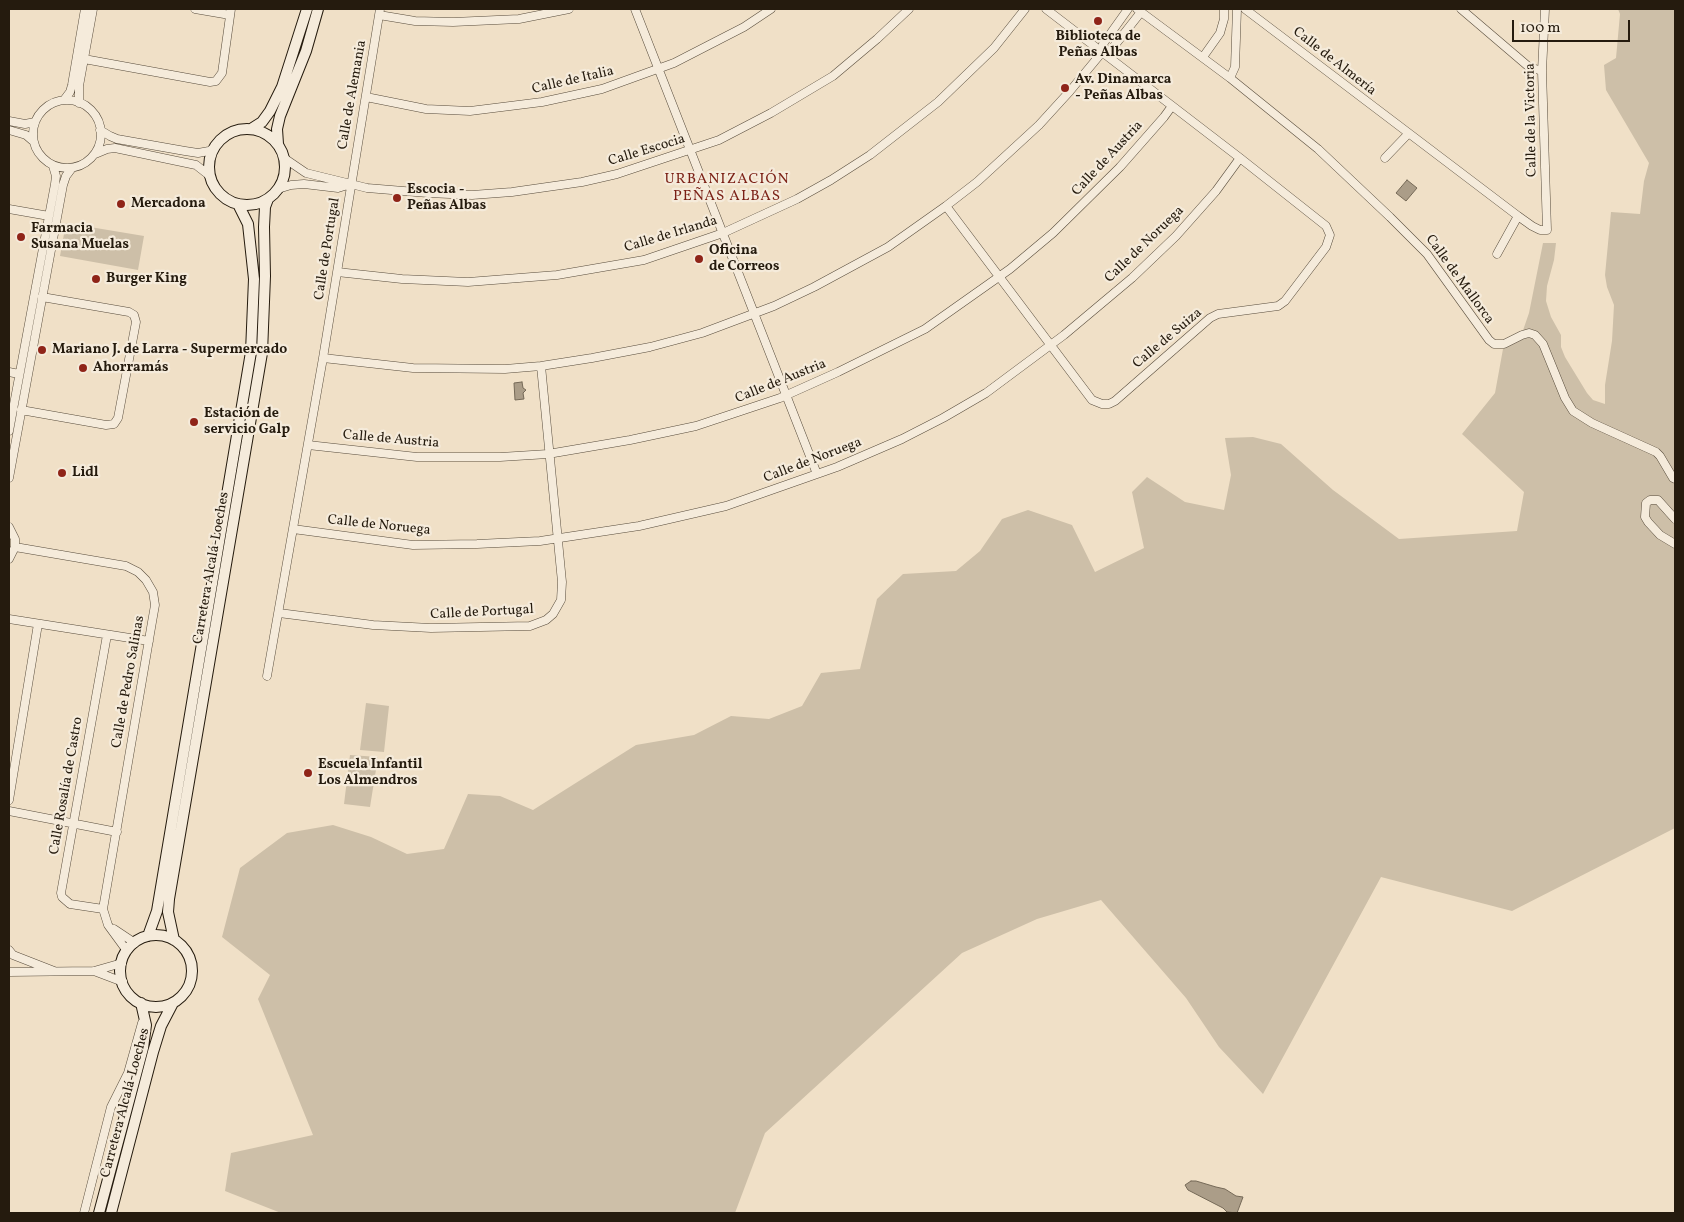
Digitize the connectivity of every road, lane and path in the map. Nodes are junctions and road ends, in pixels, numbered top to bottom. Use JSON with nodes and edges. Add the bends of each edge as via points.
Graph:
{"nodes":[{"id":1,"x":85,"y":9,"type":"edge"},
{"id":2,"x":93,"y":9,"type":"edge"},
{"id":3,"x":195,"y":9,"type":"edge"},
{"id":4,"x":307,"y":9,"type":"edge"},
{"id":5,"x":318,"y":9,"type":"edge"},
{"id":6,"x":569,"y":9,"type":"edge"},
{"id":7,"x":635,"y":9,"type":"edge"},
{"id":8,"x":771,"y":9,"type":"edge"},
{"id":9,"x":909,"y":9,"type":"edge"},
{"id":10,"x":1025,"y":9,"type":"edge"},
{"id":11,"x":1046,"y":9,"type":"edge"},
{"id":12,"x":1128,"y":9,"type":"edge"},
{"id":13,"x":1224,"y":9,"type":"edge"},
{"id":14,"x":1237,"y":9,"type":"edge"},
{"id":15,"x":1245,"y":9,"type":"edge"},
{"id":16,"x":1461,"y":9,"type":"edge"},
{"id":17,"x":1545,"y":9,"type":"edge"},
{"id":18,"x":1139,"y":10,"type":"edge"},
{"id":19,"x":231,"y":12,"type":"edge"},
{"id":20,"x":380,"y":12,"type":"edge"},
{"id":21,"x":1102,"y":52,"type":"junction"},
{"id":22,"x":1203,"y":57,"type":"junction"},
{"id":23,"x":84,"y":59,"type":"junction"},
{"id":24,"x":658,"y":69,"type":"junction"},
{"id":25,"x":1542,"y":71,"type":"junction"},
{"id":26,"x":1230,"y":78,"type":"junction"},
{"id":27,"x":366,"y":97,"type":"junction"},
{"id":28,"x":64,"y":100,"type":"junction"},
{"id":29,"x":79,"y":103,"type":"junction"},
{"id":30,"x":1172,"y":106,"type":"junction"},
{"id":31,"x":9,"y":121,"type":"edge"},
{"id":32,"x":35,"y":122,"type":"junction"},
{"id":33,"x":251,"y":129,"type":"junction"},
{"id":34,"x":9,"y":130,"type":"edge"},
{"id":35,"x":100,"y":130,"type":"junction"},
{"id":36,"x":1408,"y":134,"type":"junction"},
{"id":37,"x":34,"y":141,"type":"junction"},
{"id":38,"x":278,"y":144,"type":"junction"},
{"id":39,"x":214,"y":148,"type":"junction"},
{"id":40,"x":690,"y":150,"type":"junction"},
{"id":41,"x":95,"y":154,"type":"junction"},
{"id":42,"x":284,"y":158,"type":"junction"},
{"id":43,"x":1240,"y":158,"type":"junction"},
{"id":44,"x":1385,"y":158,"type":"dead end"},
{"id":45,"x":53,"y":166,"type":"junction"},
{"id":46,"x":72,"y":168,"type":"junction"},
{"id":47,"x":210,"y":176,"type":"junction"},
{"id":48,"x":350,"y":184,"type":"junction"},
{"id":49,"x":278,"y":189,"type":"junction"},
{"id":50,"x":268,"y":199,"type":"junction"},
{"id":51,"x":238,"y":204,"type":"junction"},
{"id":52,"x":946,"y":206,"type":"junction"},
{"id":53,"x":9,"y":209,"type":"edge"},
{"id":54,"x":49,"y":216,"type":"junction"},
{"id":55,"x":1518,"y":216,"type":"junction"},
{"id":56,"x":1547,"y":230,"type":"joint"},
{"id":57,"x":723,"y":232,"type":"junction"},
{"id":58,"x":1497,"y":254,"type":"dead end"},
{"id":59,"x":337,"y":272,"type":"junction"},
{"id":60,"x":998,"y":277,"type":"junction"},
{"id":61,"x":42,"y":297,"type":"junction"},
{"id":62,"x":755,"y":313,"type":"junction"},
{"id":63,"x":1050,"y":346,"type":"junction"},
{"id":64,"x":322,"y":358,"type":"junction"},
{"id":65,"x":540,"y":366,"type":"junction"},
{"id":66,"x":9,"y":372,"type":"edge"},
{"id":67,"x":19,"y":374,"type":"junction"},
{"id":68,"x":787,"y":395,"type":"junction"},
{"id":69,"x":21,"y":410,"type":"junction"},
{"id":70,"x":9,"y":431,"type":"edge"},
{"id":71,"x":308,"y":445,"type":"junction"},
{"id":72,"x":548,"y":454,"type":"junction"},
{"id":73,"x":817,"y":474,"type":"junction"},
{"id":74,"x":9,"y":478,"type":"edge"},
{"id":75,"x":1675,"y":480,"type":"edge"},
{"id":76,"x":1675,"y":519,"type":"edge"},
{"id":77,"x":9,"y":527,"type":"edge"},
{"id":78,"x":293,"y":529,"type":"junction"},
{"id":79,"x":558,"y":538,"type":"junction"},
{"id":80,"x":1675,"y":544,"type":"edge"},
{"id":81,"x":15,"y":547,"type":"junction"},
{"id":82,"x":9,"y":559,"type":"edge"},
{"id":83,"x":279,"y":613,"type":"junction"},
{"id":84,"x":9,"y":619,"type":"edge"},
{"id":85,"x":38,"y":624,"type":"junction"},
{"id":86,"x":107,"y":635,"type":"junction"},
{"id":87,"x":149,"y":641,"type":"junction"},
{"id":88,"x":267,"y":676,"type":"dead end"},
{"id":89,"x":9,"y":800,"type":"edge"},
{"id":90,"x":9,"y":812,"type":"edge"},
{"id":91,"x":73,"y":824,"type":"junction"},
{"id":92,"x":117,"y":832,"type":"junction"},
{"id":93,"x":104,"y":910,"type":"junction"},
{"id":94,"x":108,"y":925,"type":"junction"},
{"id":95,"x":148,"y":936,"type":"junction"},
{"id":96,"x":174,"y":940,"type":"junction"},
{"id":97,"x":135,"y":942,"type":"junction"},
{"id":98,"x":9,"y":950,"type":"edge"},
{"id":99,"x":127,"y":951,"type":"junction"},
{"id":100,"x":122,"y":962,"type":"junction"},
{"id":101,"x":94,"y":971,"type":"junction"},
{"id":102,"x":9,"y":972,"type":"edge"},
{"id":103,"x":58,"y":972,"type":"junction"},
{"id":104,"x":123,"y":982,"type":"junction"},
{"id":105,"x":141,"y":1003,"type":"junction"},
{"id":106,"x":173,"y":1003,"type":"junction"},
{"id":107,"x":144,"y":1017,"type":"junction"},
{"id":108,"x":84,"y":1213,"type":"edge"},
{"id":109,"x":99,"y":1213,"type":"edge"},
{"id":110,"x":110,"y":1213,"type":"edge"}],
"edges":[{"from":1,"to":28,"type":"street","via":[[72,85]]},
{"from":2,"to":23,"type":"street"},
{"from":3,"to":19,"type":"street"},
{"from":4,"to":33,"type":"main road","via":[[274,103],[262,122]]},
{"from":5,"to":38,"type":"main road","via":[[306,51],[280,116]]},
{"from":6,"to":20,"type":"street","via":[[519,19],[454,22],[415,21]]},
{"from":7,"to":24,"type":"street"},
{"from":8,"to":24,"type":"street","name":"Calle de Italia","via":[[705,48]]},
{"from":9,"to":40,"type":"street","name":"Calle Escocia","via":[[833,76],[719,140]]},
{"from":10,"to":57,"type":"street","name":"Calle de Irlanda","via":[[994,48],[938,102],[870,155],[797,199]]},
{"from":11,"to":21,"type":"street"},
{"from":12,"to":21,"type":"street","via":[[1102,44]]},
{"from":13,"to":22,"type":"street","via":[[1220,33]]},
{"from":14,"to":26,"type":"street","via":[[1235,67]]},
{"from":15,"to":36,"type":"street","name":"Calle de Almería"},
{"from":16,"to":25,"type":"street","via":[[1528,68]]},
{"from":17,"to":25,"type":"street","name":"Calle de la Victoria"},
{"from":18,"to":21,"type":"street","via":[[1111,50]]},
{"from":18,"to":22,"type":"street","name":"Calle de Mallorca"},
{"from":19,"to":23,"type":"street","via":[[222,73],[216,81]]},
{"from":20,"to":27,"type":"street","name":"Calle de Alemania"},
{"from":21,"to":30,"type":"street","name":"Calle de Suiza"},
{"from":21,"to":52,"type":"street","via":[[1039,125]]},
{"from":22,"to":26,"type":"street","name":"Calle de Mallorca"},
{"from":23,"to":29,"type":"street"},
{"from":24,"to":27,"type":"street","name":"Calle de Italia","via":[[602,89],[542,102],[470,111],[426,109]]},
{"from":24,"to":40,"type":"street"},
{"from":25,"to":56,"type":"street","name":"Calle de la Victoria"},
{"from":26,"to":75,"type":"street","name":"Calle de Mallorca","via":[[1318,149],[1410,236],[1427,254],[1488,340],[1504,344],[1522,334],[1535,335],[1543,344],[1564,398],[1573,410],[1592,423],[1656,452]]},
{"from":27,"to":48,"type":"street","name":"Calle de Alemania"},
{"from":28,"to":29,"type":"street"},
{"from":28,"to":32,"type":"street","via":[[47,107]]},
{"from":29,"to":35,"type":"street","via":[[94,114]]},
{"from":30,"to":43,"type":"street","name":"Calle de Suiza"},
{"from":30,"to":60,"type":"street","name":"Calle de Austria","via":[[1100,187],[1053,233]]},
{"from":31,"to":32,"type":"street"},
{"from":32,"to":37,"type":"street"},
{"from":33,"to":38,"type":"main road"},
{"from":33,"to":39,"type":"main road","via":[[230,133]]},
{"from":34,"to":37,"type":"street"},
{"from":35,"to":39,"type":"street","via":[[117,139],[185,151],[198,153]]},
{"from":35,"to":41,"type":"street"},
{"from":36,"to":44,"type":"street"},
{"from":36,"to":55,"type":"street","name":"Calle de Almería"},
{"from":37,"to":45,"type":"street","via":[[40,155]]},
{"from":38,"to":42,"type":"main road"},
{"from":39,"to":47,"type":"main road","via":[[210,156]]},
{"from":40,"to":48,"type":"street","name":"Calle Escocia","via":[[600,178],[512,192],[428,194]]},
{"from":40,"to":57,"type":"street"},
{"from":41,"to":46,"type":"street"},
{"from":41,"to":47,"type":"street","via":[[115,148],[196,165]]},
{"from":42,"to":48,"type":"street","name":"Calle Escocia","via":[[306,173]]},
{"from":42,"to":49,"type":"main road","via":[[283,180]]},
{"from":43,"to":63,"type":"street","name":"Calle de Noruega","via":[[1176,236],[1087,318]]},
{"from":43,"to":63,"type":"street","name":"Calle de Suiza","via":[[1326,226],[1330,235],[1326,247],[1285,301],[1278,306],[1218,314],[1210,318],[1109,404],[1092,400]]},
{"from":45,"to":46,"type":"street"},
{"from":45,"to":54,"type":"street","via":[[56,176]]},
{"from":46,"to":61,"type":"street","via":[[63,185]]},
{"from":47,"to":51,"type":"main road","via":[[220,194]]},
{"from":48,"to":49,"type":"street","name":"Calle Escocia","via":[[338,188],[304,184]]},
{"from":48,"to":59,"type":"street","name":"Calle de Portugal"},
{"from":49,"to":50,"type":"main road"},
{"from":50,"to":51,"type":"main road","via":[[259,204]]},
{"from":50,"to":96,"type":"main road","name":"Carretera Alcalá-Loeches","via":[[264,227],[262,353],[169,899],[168,912]]},
{"from":51,"to":95,"type":"main road","name":"Carretera Alcalá-Loeches","via":[[248,224],[254,279],[251,352],[157,911]]},
{"from":52,"to":60,"type":"street","name":"Calle de Suiza"},
{"from":52,"to":62,"type":"street","via":[[858,264]]},
{"from":53,"to":54,"type":"street"},
{"from":54,"to":67,"type":"street"},
{"from":55,"to":56,"type":"street","name":"Calle de Almería","via":[[1540,230]]},
{"from":55,"to":58,"type":"street"},
{"from":57,"to":59,"type":"street","name":"Calle de Irlanda","via":[[644,260],[557,275],[468,282]]},
{"from":57,"to":62,"type":"street"},
{"from":59,"to":64,"type":"street","name":"Calle de Portugal"},
{"from":60,"to":63,"type":"street","name":"Calle de Suiza"},
{"from":60,"to":68,"type":"street","name":"Calle de Austria","via":[[925,329]]},
{"from":61,"to":69,"type":"street"},
{"from":61,"to":69,"type":"street","via":[[129,312],[136,322],[118,418],[114,424]]},
{"from":62,"to":65,"type":"street","via":[[702,333],[650,347]]},
{"from":62,"to":68,"type":"street"},
{"from":63,"to":73,"type":"street","name":"Calle de Noruega","via":[[943,418]]},
{"from":64,"to":65,"type":"street","via":[[413,368]]},
{"from":64,"to":71,"type":"street","name":"Calle de Portugal"},
{"from":65,"to":72,"type":"street","name":"Calle de Portugal"},
{"from":66,"to":67,"type":"street"},
{"from":67,"to":70,"type":"street"},
{"from":68,"to":72,"type":"street","name":"Calle de Austria","via":[[696,426]]},
{"from":68,"to":73,"type":"street"},
{"from":69,"to":74,"type":"street"},
{"from":71,"to":72,"type":"street","name":"Calle de Austria","via":[[417,457],[500,458]]},
{"from":71,"to":78,"type":"street","name":"Calle de Portugal"},
{"from":72,"to":79,"type":"street","name":"Calle de Portugal"},
{"from":73,"to":79,"type":"street","name":"Calle de Noruega","via":[[726,506],[640,526]]},
{"from":76,"to":80,"type":"street","via":[[1658,500],[1646,503],[1648,522]]},
{"from":77,"to":81,"type":"street","via":[[15,538]]},
{"from":78,"to":79,"type":"street","name":"Calle de Noruega","via":[[414,544],[477,544]]},
{"from":78,"to":83,"type":"street","name":"Calle de Portugal"},
{"from":79,"to":83,"type":"street","name":"Calle de Portugal","via":[[561,600],[553,614],[538,624],[420,628]]},
{"from":81,"to":82,"type":"street"},
{"from":81,"to":87,"type":"street","name":"Calle de Pedro Salinas","via":[[126,566],[138,572],[153,592],[155,605]]},
{"from":83,"to":88,"type":"street","name":"Calle de Portugal"},
{"from":84,"to":85,"type":"street"},
{"from":85,"to":86,"type":"street"},
{"from":85,"to":89,"type":"street"},
{"from":86,"to":87,"type":"street"},
{"from":86,"to":91,"type":"street","name":"Calle Rosalía de Castro"},
{"from":87,"to":92,"type":"street","name":"Calle de Pedro Salinas"},
{"from":90,"to":91,"type":"street"},
{"from":91,"to":92,"type":"street"},
{"from":91,"to":93,"type":"street","name":"Calle Rosalía de Castro","via":[[62,897],[70,904]]},
{"from":92,"to":93,"type":"street","name":"Calle de Pedro Salinas"},
{"from":93,"to":94,"type":"street","name":"Calle de Pedro Salinas"},
{"from":94,"to":97,"type":"street"},
{"from":94,"to":99,"type":"street","name":"Calle de Pedro Salinas"},
{"from":95,"to":96,"type":"main road","via":[[166,936]]},
{"from":95,"to":97,"type":"main road"},
{"from":96,"to":106,"type":"main road","via":[[188,953],[192,972],[187,990]]},
{"from":97,"to":99,"type":"main road"},
{"from":98,"to":103,"type":"street","via":[[13,955]]},
{"from":99,"to":100,"type":"main road"},
{"from":100,"to":101,"type":"street"},
{"from":100,"to":104,"type":"main road"},
{"from":101,"to":103,"type":"street"},
{"from":101,"to":104,"type":"street"},
{"from":102,"to":103,"type":"street"},
{"from":104,"to":105,"type":"main road","via":[[126,990]]},
{"from":105,"to":106,"type":"main road","via":[[157,1006]]},
{"from":105,"to":107,"type":"main road","name":"Carretera Alcalá-Loeches"},
{"from":106,"to":110,"type":"main road","name":"Carretera Alcalá-Loeches","via":[[153,1052]]},
{"from":107,"to":108,"type":"street","via":[[128,1073],[111,1107]]},
{"from":107,"to":109,"type":"main road","name":"Carretera Alcalá-Loeches","via":[[143,1048]]}]}
